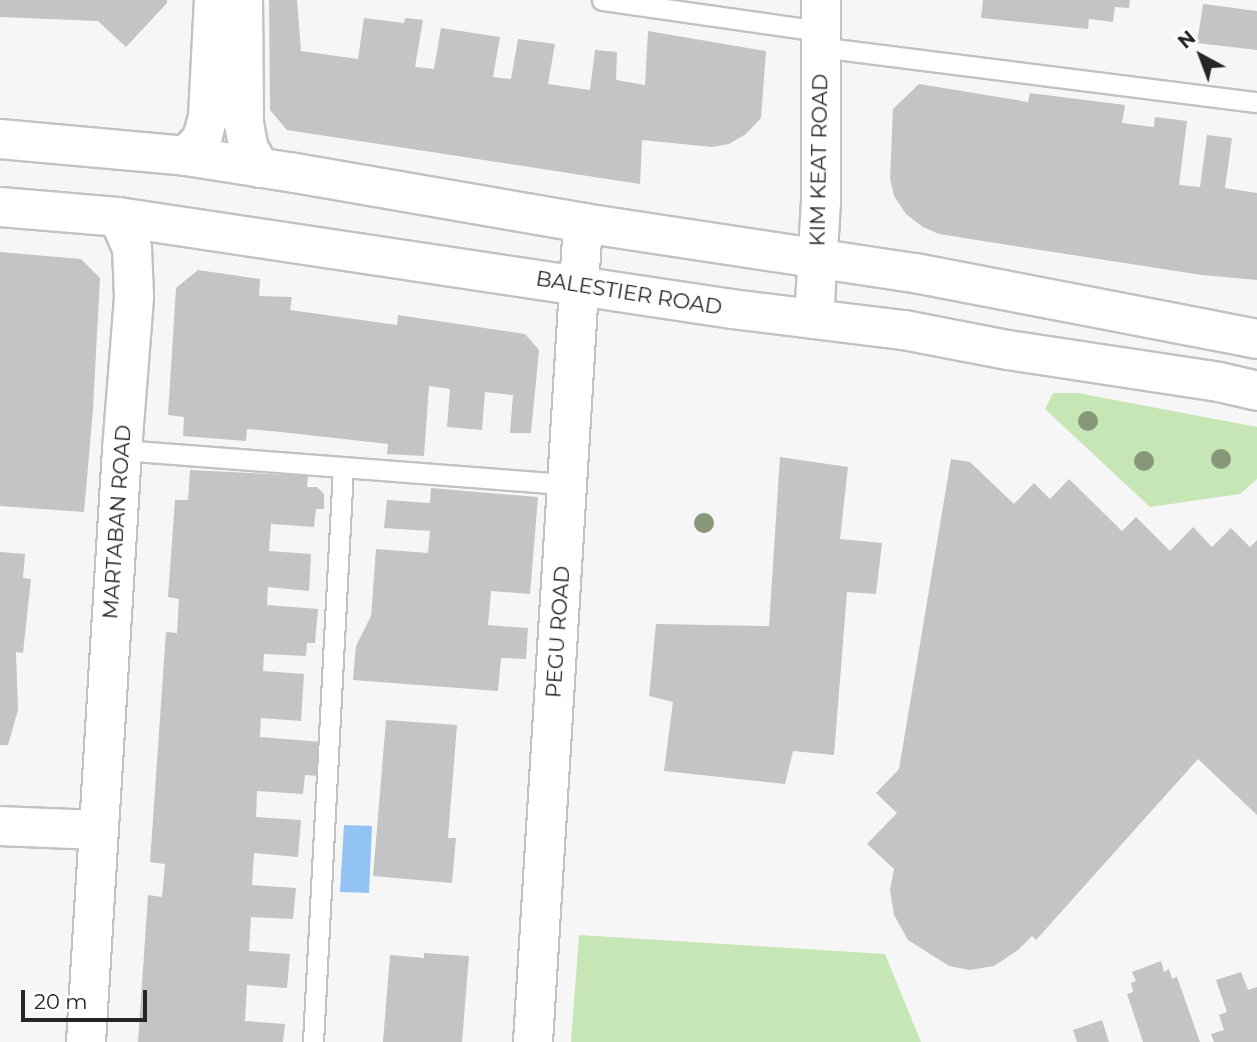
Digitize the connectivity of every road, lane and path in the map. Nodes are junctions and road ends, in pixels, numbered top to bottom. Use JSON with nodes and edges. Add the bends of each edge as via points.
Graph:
{"nodes":[{"id":1,"x":214,"y":0,"type":"edge"},
{"id":2,"x":243,"y":0,"type":"edge"},
{"id":3,"x":601,"y":0,"type":"edge"},
{"id":4,"x":821,"y":26,"type":"edge"},
{"id":5,"x":1257,"y":102,"type":"edge"},
{"id":6,"x":0,"y":139,"type":"edge"},
{"id":7,"x":186,"y":156,"type":"junction"},
{"id":8,"x":260,"y":168,"type":"junction"},
{"id":9,"x":0,"y":207,"type":"edge"},
{"id":10,"x":118,"y":217,"type":"junction"},
{"id":11,"x":583,"y":223,"type":"junction"},
{"id":12,"x":817,"y":259,"type":"junction"},
{"id":13,"x":579,"y":285,"type":"junction"},
{"id":14,"x":814,"y":319,"type":"junction"},
{"id":15,"x":1257,"y":339,"type":"edge"},
{"id":16,"x":1257,"y":391,"type":"edge"},
{"id":17,"x":121,"y":450,"type":"junction"},
{"id":18,"x":342,"y":468,"type":"junction"},
{"id":19,"x":567,"y":484,"type":"junction"},
{"id":20,"x":0,"y":826,"type":"edge"},
{"id":21,"x":98,"y":830,"type":"junction"},
{"id":22,"x":86,"y":1042,"type":"edge"},
{"id":23,"x":313,"y":1042,"type":"edge"},
{"id":24,"x":533,"y":1042,"type":"edge"}],
"edges":[{"from":1,"to":7,"type":"main road","via":[[208,117],[202,139]]},
{"from":2,"to":8,"type":"main road","via":[[244,124],[249,149]]},
{"from":3,"to":4,"type":"lane"},
{"from":4,"to":5,"type":"lane"},
{"from":4,"to":12,"type":"main road","name":"KIM KEAT ROAD"},
{"from":6,"to":7,"type":"main road"},
{"from":7,"to":8,"type":"main road"},
{"from":8,"to":11,"type":"main road"},
{"from":9,"to":10,"type":"main road","name":"BALESTIER ROAD"},
{"from":10,"to":13,"type":"main road","name":"BALESTIER ROAD"},
{"from":10,"to":17,"type":"main road","name":"MARTABAN ROAD","via":[[135,266]]},
{"from":11,"to":12,"type":"main road"},
{"from":11,"to":13,"type":"main road","name":"PEGU ROAD"},
{"from":12,"to":14,"type":"main road","name":"KIM KEAT ROAD"},
{"from":12,"to":15,"type":"main road","via":[[915,273]]},
{"from":13,"to":14,"type":"main road","name":"BALESTIER ROAD"},
{"from":13,"to":19,"type":"main road","name":"PEGU ROAD"},
{"from":14,"to":16,"type":"main road","name":"BALESTIER ROAD","via":[[904,330]]},
{"from":17,"to":18,"type":"lane"},
{"from":17,"to":21,"type":"main road","name":"MARTABAN ROAD"},
{"from":18,"to":19,"type":"lane"},
{"from":18,"to":23,"type":"lane"},
{"from":19,"to":24,"type":"main road","name":"PEGU ROAD"},
{"from":20,"to":21,"type":"main road"},
{"from":21,"to":22,"type":"main road","name":"MARTABAN ROAD"}]}
